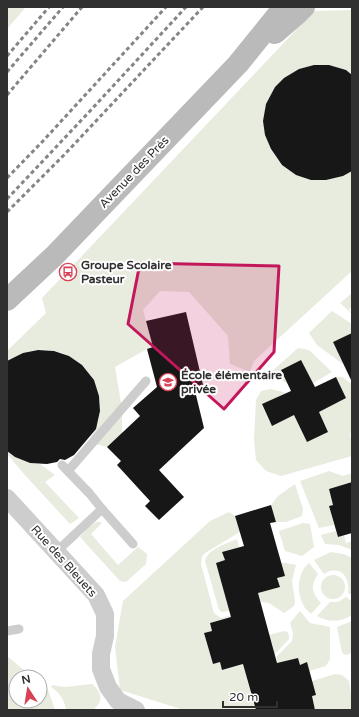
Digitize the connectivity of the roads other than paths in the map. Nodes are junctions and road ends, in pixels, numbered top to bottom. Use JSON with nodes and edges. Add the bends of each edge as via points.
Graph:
{"nodes":[{"id":1,"x":284,"y":7,"type":"edge"},
{"id":2,"x":304,"y":7,"type":"edge"},
{"id":3,"x":238,"y":64,"type":"junction"},
{"id":4,"x":30,"y":279,"type":"junction"},
{"id":5,"x":7,"y":300,"type":"edge"},
{"id":6,"x":7,"y":306,"type":"edge"},
{"id":7,"x":146,"y":381,"type":"dead end"},
{"id":8,"x":7,"y":498,"type":"edge"},
{"id":9,"x":102,"y":509,"type":"junction"},
{"id":10,"x":133,"y":544,"type":"dead end"},
{"id":11,"x":56,"y":552,"type":"junction"},
{"id":12,"x":19,"y":629,"type":"dead end"},
{"id":13,"x":7,"y":631,"type":"edge"},
{"id":14,"x":114,"y":706,"type":"edge"},
{"id":15,"x":136,"y":710,"type":"edge"}],
"edges":[{"from":1,"to":3,"type":"main road","name":"Avenue des Prés"},
{"from":2,"to":3,"type":"main road","name":"Avenue des Prés"},
{"from":3,"to":4,"type":"main road","name":"Avenue des Prés"},
{"from":4,"to":5,"type":"main road","name":"Avenue des Prés"},
{"from":4,"to":6,"type":"main road","name":"Avenue des Prés"},
{"from":7,"to":9,"type":"lane","via":[[65,468]]},
{"from":8,"to":11,"type":"street","name":"Rue des Bleuets"},
{"from":9,"to":10,"type":"lane"},
{"from":9,"to":11,"type":"lane"},
{"from":11,"to":14,"type":"street","name":"Rue des Bleuets","via":[[96,595],[105,614],[101,669]]},
{"from":12,"to":13,"type":"lane"},
{"from":14,"to":15,"type":"street","name":"Rue des Bleuets"}]}
